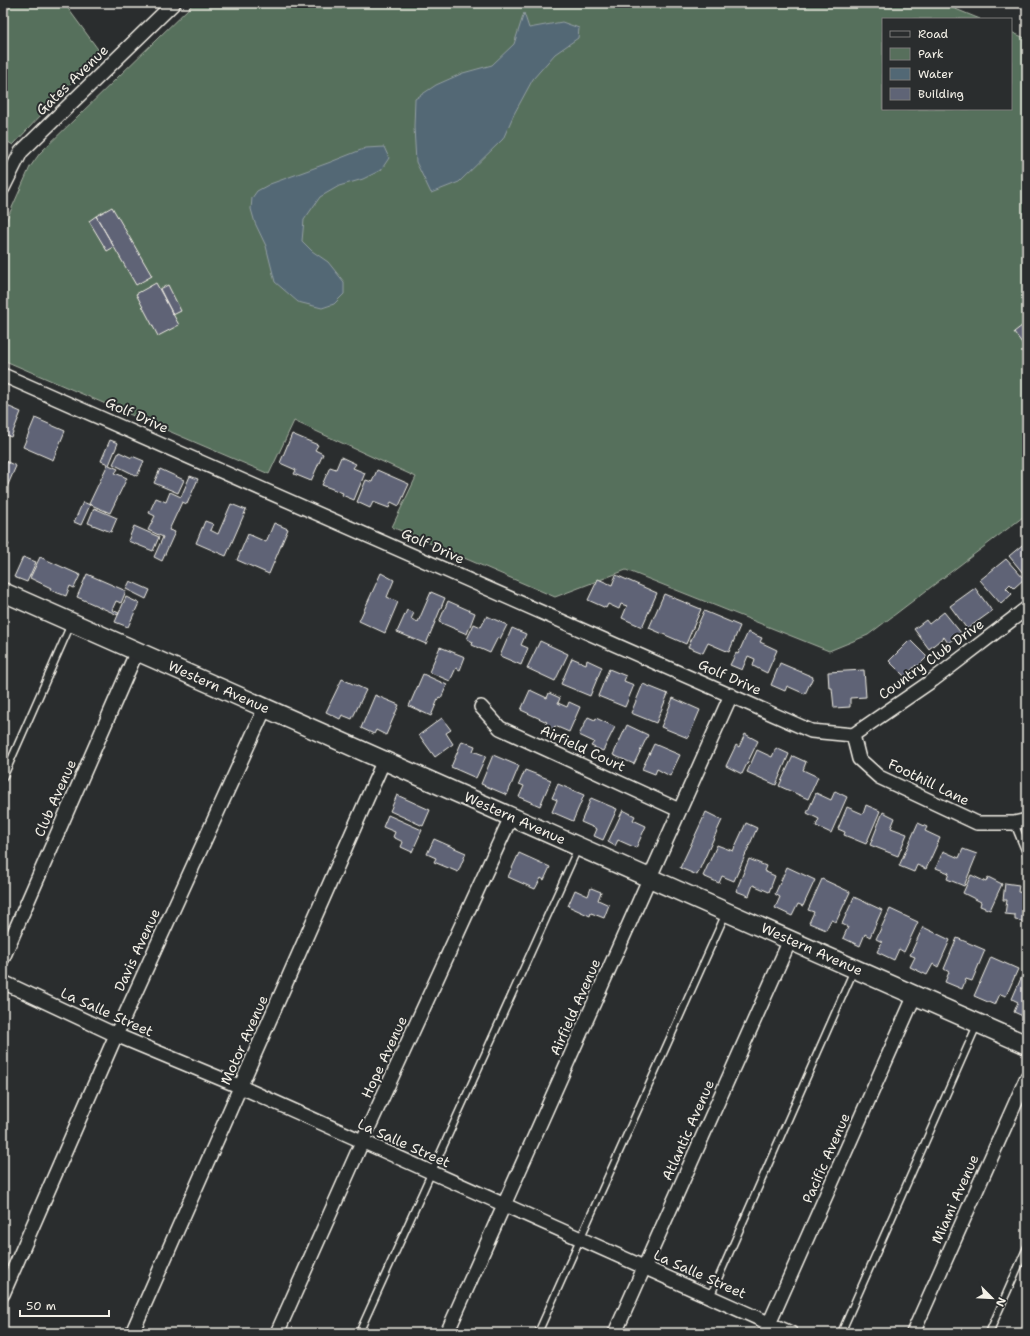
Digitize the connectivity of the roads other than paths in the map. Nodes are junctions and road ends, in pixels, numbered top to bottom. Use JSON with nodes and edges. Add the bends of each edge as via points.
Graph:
{"nodes":[{"id":1,"x":174,"y":3,"type":"edge"},
{"id":2,"x":3,"y":188,"type":"edge"},
{"id":3,"x":3,"y":374,"type":"edge"},
{"id":4,"x":3,"y":592,"type":"edge"},
{"id":5,"x":1027,"y":608,"type":"edge"},
{"id":6,"x":72,"y":622,"type":"junction"},
{"id":7,"x":136,"y":651,"type":"junction"},
{"id":8,"x":731,"y":695,"type":"junction"},
{"id":9,"x":481,"y":707,"type":"dead end"},
{"id":10,"x":265,"y":708,"type":"junction"},
{"id":11,"x":853,"y":735,"type":"junction"},
{"id":12,"x":384,"y":760,"type":"junction"},
{"id":13,"x":3,"y":778,"type":"edge"},
{"id":14,"x":679,"y":810,"type":"junction"},
{"id":15,"x":511,"y":817,"type":"junction"},
{"id":16,"x":1021,"y":822,"type":"edge"},
{"id":17,"x":578,"y":846,"type":"junction"},
{"id":18,"x":1027,"y":855,"type":"edge"},
{"id":19,"x":650,"y":878,"type":"junction"},
{"id":20,"x":727,"y":912,"type":"junction"},
{"id":21,"x":790,"y":940,"type":"junction"},
{"id":22,"x":3,"y":958,"type":"edge"},
{"id":23,"x":855,"y":968,"type":"junction"},
{"id":24,"x":3,"y":982,"type":"edge"},
{"id":25,"x":915,"y":995,"type":"junction"},
{"id":26,"x":978,"y":1023,"type":"junction"},
{"id":27,"x":116,"y":1035,"type":"junction"},
{"id":28,"x":1027,"y":1045,"type":"edge"},
{"id":29,"x":1027,"y":1077,"type":"edge"},
{"id":30,"x":241,"y":1087,"type":"junction"},
{"id":31,"x":362,"y":1142,"type":"junction"},
{"id":32,"x":431,"y":1172,"type":"junction"},
{"id":33,"x":505,"y":1204,"type":"junction"},
{"id":34,"x":580,"y":1238,"type":"junction"},
{"id":35,"x":1027,"y":1247,"type":"edge"},
{"id":36,"x":644,"y":1267,"type":"junction"},
{"id":37,"x":3,"y":1294,"type":"edge"},
{"id":38,"x":710,"y":1297,"type":"junction"},
{"id":39,"x":767,"y":1328,"type":"edge"},
{"id":40,"x":132,"y":1333,"type":"edge"},
{"id":41,"x":277,"y":1333,"type":"edge"},
{"id":42,"x":359,"y":1333,"type":"edge"},
{"id":43,"x":447,"y":1333,"type":"edge"},
{"id":44,"x":538,"y":1333,"type":"edge"},
{"id":45,"x":615,"y":1333,"type":"edge"},
{"id":46,"x":791,"y":1333,"type":"edge"},
{"id":47,"x":841,"y":1333,"type":"edge"},
{"id":48,"x":913,"y":1333,"type":"edge"},
{"id":49,"x":989,"y":1333,"type":"edge"}],
"edges":[{"from":1,"to":2,"type":"street","name":"Gates Avenue","via":[[21,152]]},
{"from":3,"to":8,"type":"street","name":"Golf Drive"},
{"from":4,"to":6,"type":"street","name":"Western Avenue"},
{"from":5,"to":11,"type":"street","name":"Country Club Drive","via":[[933,680]]},
{"from":6,"to":7,"type":"street","name":"Western Avenue"},
{"from":6,"to":13,"type":"lane"},
{"from":7,"to":10,"type":"street","name":"Western Avenue"},
{"from":7,"to":22,"type":"street","name":"Club Avenue"},
{"from":8,"to":11,"type":"street","name":"Golf Drive","via":[[811,731]]},
{"from":8,"to":14,"type":"street","name":"Airfield Avenue"},
{"from":9,"to":14,"type":"street","name":"Airfield Court","via":[[500,728]]},
{"from":10,"to":12,"type":"street","name":"Western Avenue"},
{"from":10,"to":27,"type":"street","name":"Davis Avenue"},
{"from":11,"to":16,"type":"street","name":"Foothill Lane","via":[[859,759],[879,777],[977,823]]},
{"from":12,"to":15,"type":"street","name":"Western Avenue"},
{"from":12,"to":30,"type":"street","name":"Motor Avenue"},
{"from":14,"to":19,"type":"street","name":"Airfield Avenue"},
{"from":15,"to":17,"type":"street","name":"Western Avenue"},
{"from":15,"to":31,"type":"street","name":"Hope Avenue"},
{"from":16,"to":18,"type":"lane"},
{"from":17,"to":19,"type":"street","name":"Western Avenue"},
{"from":17,"to":32,"type":"lane"},
{"from":19,"to":20,"type":"street","name":"Western Avenue"},
{"from":19,"to":33,"type":"street","name":"Airfield Avenue"},
{"from":20,"to":21,"type":"street","name":"Western Avenue"},
{"from":20,"to":34,"type":"lane"},
{"from":21,"to":23,"type":"street","name":"Western Avenue"},
{"from":21,"to":36,"type":"street","name":"Atlantic Avenue"},
{"from":23,"to":25,"type":"street","name":"Western Avenue"},
{"from":23,"to":38,"type":"lane"},
{"from":24,"to":27,"type":"street","name":"La Salle Street"},
{"from":25,"to":26,"type":"street","name":"Western Avenue"},
{"from":25,"to":39,"type":"street","name":"Pacific Avenue"},
{"from":26,"to":28,"type":"street","name":"Western Avenue"},
{"from":26,"to":47,"type":"lane"},
{"from":27,"to":30,"type":"street","name":"La Salle Street"},
{"from":27,"to":37,"type":"street","name":"Davis Avenue"},
{"from":29,"to":48,"type":"street","name":"Miami Avenue"},
{"from":30,"to":31,"type":"street","name":"La Salle Street"},
{"from":30,"to":40,"type":"street","name":"Motor Avenue"},
{"from":31,"to":32,"type":"street","name":"La Salle Street"},
{"from":31,"to":41,"type":"street","name":"Hope Avenue"},
{"from":32,"to":33,"type":"street","name":"La Salle Street"},
{"from":32,"to":42,"type":"lane"},
{"from":33,"to":34,"type":"street","name":"La Salle Street"},
{"from":33,"to":43,"type":"street","name":"Airfield Avenue"},
{"from":34,"to":36,"type":"street","name":"La Salle Street"},
{"from":34,"to":44,"type":"lane"},
{"from":35,"to":49,"type":"lane"},
{"from":36,"to":38,"type":"street","name":"La Salle Street"},
{"from":36,"to":45,"type":"street","name":"Atlantic Avenue"},
{"from":38,"to":39,"type":"street","name":"La Salle Street"},
{"from":39,"to":46,"type":"street","name":"La Salle Street"}]}
